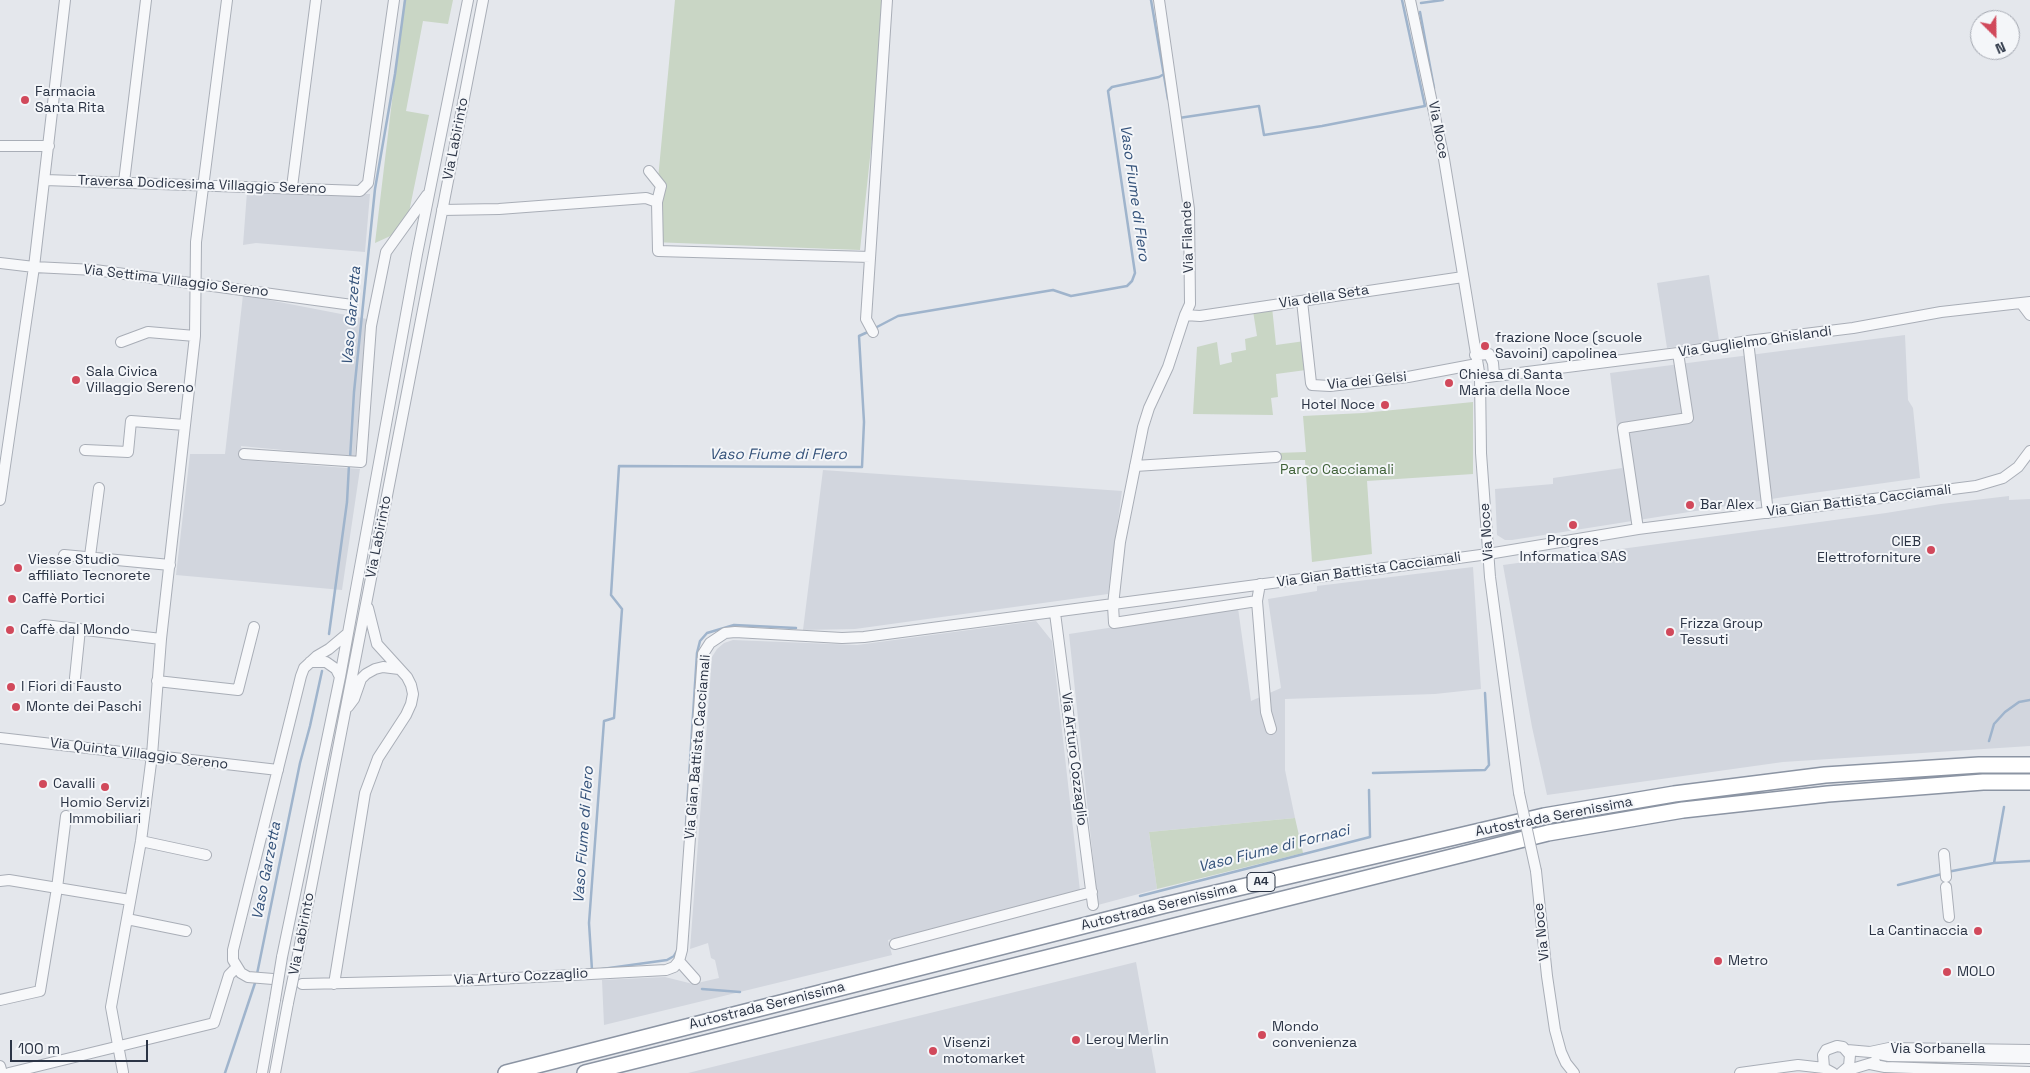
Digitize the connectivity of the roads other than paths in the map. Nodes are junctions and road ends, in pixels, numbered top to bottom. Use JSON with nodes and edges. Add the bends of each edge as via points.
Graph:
{"nodes":[{"id":1,"x":65,"y":0,"type":"edge"},
{"id":2,"x":146,"y":0,"type":"edge"},
{"id":3,"x":227,"y":0,"type":"edge"},
{"id":4,"x":316,"y":0,"type":"edge"},
{"id":5,"x":394,"y":0,"type":"edge"},
{"id":6,"x":468,"y":0,"type":"edge"},
{"id":7,"x":483,"y":0,"type":"edge"},
{"id":8,"x":887,"y":0,"type":"edge"},
{"id":9,"x":1159,"y":0,"type":"edge"},
{"id":10,"x":1410,"y":0,"type":"edge"},
{"id":11,"x":0,"y":146,"type":"edge"},
{"id":12,"x":49,"y":146,"type":"junction"},
{"id":13,"x":649,"y":170,"type":"dead end"},
{"id":14,"x":45,"y":180,"type":"junction"},
{"id":15,"x":124,"y":182,"type":"junction"},
{"id":16,"x":204,"y":185,"type":"junction"},
{"id":17,"x":292,"y":187,"type":"junction"},
{"id":18,"x":430,"y":192,"type":"junction"},
{"id":19,"x":658,"y":202,"type":"junction"},
{"id":20,"x":442,"y":210,"type":"junction"},
{"id":21,"x":870,"y":257,"type":"junction"},
{"id":22,"x":0,"y":263,"type":"edge"},
{"id":23,"x":34,"y":267,"type":"junction"},
{"id":24,"x":1464,"y":277,"type":"junction"},
{"id":25,"x":197,"y":283,"type":"junction"},
{"id":26,"x":1302,"y":301,"type":"junction"},
{"id":27,"x":2025,"y":303,"type":"edge"},
{"id":28,"x":352,"y":304,"type":"dead end"},
{"id":29,"x":1184,"y":315,"type":"junction"},
{"id":30,"x":2030,"y":315,"type":"edge"},
{"id":31,"x":873,"y":332,"type":"dead end"},
{"id":32,"x":195,"y":336,"type":"junction"},
{"id":33,"x":1748,"y":341,"type":"junction"},
{"id":34,"x":121,"y":342,"type":"dead end"},
{"id":35,"x":1678,"y":353,"type":"junction"},
{"id":36,"x":1476,"y":360,"type":"junction"},
{"id":37,"x":1494,"y":375,"type":"junction"},
{"id":38,"x":1480,"y":378,"type":"junction"},
{"id":39,"x":185,"y":425,"type":"junction"},
{"id":40,"x":85,"y":450,"type":"dead end"},
{"id":41,"x":2030,"y":451,"type":"edge"},
{"id":42,"x":244,"y":454,"type":"dead end"},
{"id":43,"x":1276,"y":456,"type":"dead end"},
{"id":44,"x":354,"y":462,"type":"junction"},
{"id":45,"x":1135,"y":466,"type":"junction"},
{"id":46,"x":376,"y":477,"type":"junction"},
{"id":47,"x":99,"y":488,"type":"dead end"},
{"id":48,"x":0,"y":500,"type":"edge"},
{"id":49,"x":1768,"y":513,"type":"junction"},
{"id":50,"x":1638,"y":529,"type":"junction"},
{"id":51,"x":1488,"y":554,"type":"junction"},
{"id":52,"x":64,"y":555,"type":"dead end"},
{"id":53,"x":90,"y":556,"type":"junction"},
{"id":54,"x":170,"y":565,"type":"junction"},
{"id":55,"x":1260,"y":584,"type":"junction"},
{"id":56,"x":1258,"y":601,"type":"junction"},
{"id":57,"x":367,"y":602,"type":"junction"},
{"id":58,"x":1113,"y":605,"type":"junction"},
{"id":59,"x":1055,"y":613,"type":"junction"},
{"id":60,"x":44,"y":625,"type":"dead end"},
{"id":61,"x":254,"y":627,"type":"dead end"},
{"id":62,"x":80,"y":629,"type":"junction"},
{"id":63,"x":348,"y":633,"type":"junction"},
{"id":64,"x":161,"y":639,"type":"junction"},
{"id":65,"x":310,"y":662,"type":"junction"},
{"id":66,"x":400,"y":669,"type":"junction"},
{"id":67,"x":340,"y":677,"type":"junction"},
{"id":68,"x":75,"y":678,"type":"dead end"},
{"id":69,"x":157,"y":681,"type":"junction"},
{"id":70,"x":345,"y":710,"type":"junction"},
{"id":71,"x":1271,"y":729,"type":"dead end"},
{"id":72,"x":0,"y":738,"type":"edge"},
{"id":73,"x":152,"y":755,"type":"junction"},
{"id":74,"x":2030,"y":765,"type":"edge"},
{"id":75,"x":278,"y":770,"type":"junction"},
{"id":76,"x":2030,"y":782,"type":"edge"},
{"id":77,"x":66,"y":816,"type":"dead end"},
{"id":78,"x":141,"y":841,"type":"junction"},
{"id":79,"x":1944,"y":854,"type":"dead end"},
{"id":80,"x":206,"y":855,"type":"dead end"},
{"id":81,"x":0,"y":882,"type":"edge"},
{"id":82,"x":57,"y":888,"type":"junction"},
{"id":83,"x":1092,"y":892,"type":"junction"},
{"id":84,"x":130,"y":900,"type":"junction"},
{"id":85,"x":1093,"y":905,"type":"dead end"},
{"id":86,"x":1949,"y":917,"type":"dead end"},
{"id":87,"x":127,"y":919,"type":"junction"},
{"id":88,"x":186,"y":931,"type":"dead end"},
{"id":89,"x":895,"y":944,"type":"dead end"},
{"id":90,"x":679,"y":961,"type":"junction"},
{"id":91,"x":236,"y":968,"type":"junction"},
{"id":92,"x":268,"y":979,"type":"dead end"},
{"id":93,"x":695,"y":979,"type":"dead end"},
{"id":94,"x":302,"y":984,"type":"dead end"},
{"id":95,"x":334,"y":984,"type":"junction"},
{"id":96,"x":0,"y":1000,"type":"edge"},
{"id":97,"x":118,"y":1047,"type":"junction"},
{"id":98,"x":1847,"y":1050,"type":"junction"},
{"id":99,"x":2030,"y":1050,"type":"edge"},
{"id":100,"x":1870,"y":1052,"type":"junction"},
{"id":101,"x":1823,"y":1056,"type":"junction"},
{"id":102,"x":1889,"y":1056,"type":"junction"},
{"id":103,"x":2030,"y":1058,"type":"edge"},
{"id":104,"x":1870,"y":1064,"type":"junction"},
{"id":105,"x":0,"y":1066,"type":"edge"},
{"id":106,"x":1798,"y":1066,"type":"junction"},
{"id":107,"x":1567,"y":1068,"type":"edge"},
{"id":108,"x":1829,"y":1070,"type":"edge"},
{"id":109,"x":124,"y":1072,"type":"dead end"},
{"id":110,"x":1843,"y":1072,"type":"edge"},
{"id":111,"x":2030,"y":1072,"type":"edge"},
{"id":112,"x":2,"y":1073,"type":"edge"},
{"id":113,"x":9,"y":1073,"type":"edge"},
{"id":114,"x":262,"y":1073,"type":"edge"},
{"id":115,"x":275,"y":1073,"type":"edge"},
{"id":116,"x":506,"y":1073,"type":"edge"},
{"id":117,"x":585,"y":1073,"type":"edge"},
{"id":118,"x":1574,"y":1073,"type":"edge"},
{"id":119,"x":1740,"y":1073,"type":"edge"}],
"edges":[{"from":1,"to":12,"type":"street"},
{"from":2,"to":15,"type":"street"},
{"from":3,"to":16,"type":"street"},
{"from":4,"to":17,"type":"street"},
{"from":5,"to":17,"type":"street","name":"Traversa Dodicesima Villaggio Sereno","via":[[368,183],[360,190]]},
{"from":6,"to":18,"type":"street","name":"Via Labirinto"},
{"from":7,"to":20,"type":"street","name":"Via Labirinto"},
{"from":8,"to":21,"type":"street"},
{"from":9,"to":29,"type":"street","name":"Via Filande","via":[[1189,209],[1190,304]]},
{"from":10,"to":24,"type":"street","name":"Via Noce","via":[[1432,98]]},
{"from":11,"to":12,"type":"street"},
{"from":12,"to":14,"type":"street"},
{"from":13,"to":19,"type":"street","via":[[661,186]]},
{"from":14,"to":15,"type":"street","name":"Traversa Dodicesima Villaggio Sereno"},
{"from":14,"to":23,"type":"street"},
{"from":15,"to":16,"type":"street","name":"Traversa Dodicesima Villaggio Sereno"},
{"from":16,"to":17,"type":"street","name":"Traversa Dodicesima Villaggio Sereno"},
{"from":16,"to":25,"type":"street","via":[[196,242]]},
{"from":18,"to":44,"type":"street","via":[[386,252],[371,326]]},
{"from":18,"to":46,"type":"street","name":"Via Labirinto"},
{"from":19,"to":20,"type":"street","via":[[646,198]]},
{"from":19,"to":21,"type":"street","via":[[658,250]]},
{"from":20,"to":57,"type":"street","name":"Via Labirinto"},
{"from":21,"to":31,"type":"street","via":[[866,320]]},
{"from":22,"to":23,"type":"street","name":"Via Settima Villaggio Sereno"},
{"from":23,"to":25,"type":"street","name":"Via Settima Villaggio Sereno","via":[[95,270]]},
{"from":23,"to":48,"type":"street"},
{"from":24,"to":26,"type":"street","name":"Via della Seta"},
{"from":24,"to":36,"type":"street","name":"Via Noce"},
{"from":25,"to":28,"type":"street","name":"Via Settima Villaggio Sereno"},
{"from":25,"to":32,"type":"street"},
{"from":26,"to":29,"type":"street","name":"Via della Seta","via":[[1200,316]]},
{"from":26,"to":36,"type":"street","name":"Via dei Gelsi","via":[[1312,385],[1408,377]]},
{"from":27,"to":30,"type":"street"},
{"from":27,"to":33,"type":"street","name":"Via Guglielmo Ghislandi","via":[[2006,303]]},
{"from":29,"to":45,"type":"street","name":"Via Filande","via":[[1168,368],[1148,408]]},
{"from":32,"to":34,"type":"street","via":[[148,332]]},
{"from":32,"to":39,"type":"street"},
{"from":33,"to":35,"type":"street","name":"Via Guglielmo Ghislandi"},
{"from":33,"to":49,"type":"street"},
{"from":35,"to":37,"type":"street","name":"Via Guglielmo Ghislandi"},
{"from":35,"to":50,"type":"street","via":[[1688,418],[1623,428]]},
{"from":36,"to":37,"type":"street","via":[[1489,354]]},
{"from":36,"to":38,"type":"street","name":"Via Noce"},
{"from":37,"to":38,"type":"street","name":"Via Guglielmo Ghislandi"},
{"from":38,"to":51,"type":"street","name":"Via Noce"},
{"from":39,"to":40,"type":"street","via":[[131,421],[128,452]]},
{"from":39,"to":54,"type":"street"},
{"from":41,"to":49,"type":"street","name":"Via Gian Battista Cacciamali","via":[[2018,467],[2003,478],[1983,485]]},
{"from":42,"to":44,"type":"street"},
{"from":43,"to":45,"type":"street"},
{"from":44,"to":46,"type":"street"},
{"from":45,"to":58,"type":"street","name":"Via Filande","via":[[1120,542]]},
{"from":46,"to":63,"type":"street","name":"Via Labirinto"},
{"from":47,"to":53,"type":"street"},
{"from":49,"to":50,"type":"street","name":"Via Gian Battista Cacciamali"},
{"from":50,"to":51,"type":"street","name":"Via Gian Battista Cacciamali"},
{"from":51,"to":55,"type":"street","name":"Via Gian Battista Cacciamali"},
{"from":51,"to":107,"type":"street","name":"Via Noce","bridge":true,"via":[[1519,793],[1536,871],[1551,1008]]},
{"from":52,"to":53,"type":"street"},
{"from":53,"to":54,"type":"street"},
{"from":54,"to":64,"type":"street"},
{"from":55,"to":56,"type":"street","name":"Via Gian Battista Cacciamali"},
{"from":55,"to":58,"type":"street","name":"Via Gian Battista Cacciamali"},
{"from":56,"to":58,"type":"street","via":[[1114,623]]},
{"from":56,"to":71,"type":"street","name":"Via Gian Battista Cacciamali","via":[[1266,712]]},
{"from":57,"to":66,"type":"street","via":[[377,644]]},
{"from":57,"to":70,"type":"street","name":"Via Labirinto"},
{"from":58,"to":59,"type":"street","name":"Via Gian Battista Cacciamali"},
{"from":59,"to":83,"type":"street","name":"Via Arturo Cozzaglio"},
{"from":59,"to":90,"type":"street","name":"Via Gian Battista Cacciamali","via":[[864,637],[735,632],[718,636],[710,643],[703,654]]},
{"from":60,"to":62,"type":"street"},
{"from":61,"to":69,"type":"street","via":[[238,690]]},
{"from":62,"to":64,"type":"street"},
{"from":62,"to":68,"type":"street"},
{"from":63,"to":65,"type":"street"},
{"from":63,"to":67,"type":"street","name":"Via Labirinto"},
{"from":64,"to":69,"type":"street"},
{"from":65,"to":67,"type":"street","via":[[326,662],[336,669]]},
{"from":65,"to":75,"type":"street","via":[[301,676]]},
{"from":66,"to":70,"type":"street","via":[[383,667],[366,674]]},
{"from":66,"to":95,"type":"street","via":[[411,685],[411,704],[378,758],[365,793]]},
{"from":67,"to":114,"type":"street","name":"Via Labirinto","bridge":true,"via":[[282,957]]},
{"from":69,"to":73,"type":"street"},
{"from":70,"to":115,"type":"street","name":"Via Labirinto","bridge":true},
{"from":72,"to":73,"type":"street","name":"Via Quinta Villaggio Sereno"},
{"from":73,"to":75,"type":"street","name":"Via Quinta Villaggio Sereno"},
{"from":73,"to":78,"type":"street"},
{"from":74,"to":116,"type":"highway","name":"Autostrada Serenissima","number":"A4","via":[[1978,765],[1825,775],[1674,794],[1544,816],[1166,905]]},
{"from":75,"to":91,"type":"street","via":[[233,950]]},
{"from":76,"to":117,"type":"highway","name":"Autostrada Serenissima","number":"A4","via":[[1983,782],[1828,794],[1683,810],[1548,833]]},
{"from":77,"to":82,"type":"street"},
{"from":78,"to":80,"type":"street"},
{"from":78,"to":84,"type":"street"},
{"from":79,"to":86,"type":"street"},
{"from":81,"to":82,"type":"street","via":[[9,880]]},
{"from":82,"to":84,"type":"street"},
{"from":82,"to":96,"type":"street","via":[[40,991]]},
{"from":83,"to":85,"type":"street","name":"Via Arturo Cozzaglio"},
{"from":83,"to":89,"type":"street"},
{"from":84,"to":87,"type":"street"},
{"from":87,"to":88,"type":"street"},
{"from":87,"to":97,"type":"street","via":[[111,1007]]},
{"from":90,"to":93,"type":"street"},
{"from":90,"to":95,"type":"street","name":"Via Arturo Cozzaglio","via":[[666,970]]},
{"from":91,"to":92,"type":"street","via":[[250,977]]},
{"from":91,"to":97,"type":"street","via":[[229,975],[214,1023]]},
{"from":94,"to":95,"type":"street","name":"Via Arturo Cozzaglio"},
{"from":97,"to":109,"type":"street"},
{"from":97,"to":113,"type":"street"},
{"from":98,"to":100,"type":"street","name":"Via Sorbanella"},
{"from":98,"to":101,"type":"street","name":"Via Sorbanella","via":[[1831,1047]]},
{"from":98,"to":110,"type":"street","via":[[1850,1061]]},
{"from":99,"to":100,"type":"street","name":"Via Sorbanella","via":[[1889,1048]]},
{"from":100,"to":102,"type":"street"},
{"from":101,"to":106,"type":"street"},
{"from":101,"to":108,"type":"street","via":[[1822,1062]]},
{"from":102,"to":103,"type":"street"},
{"from":102,"to":104,"type":"street"},
{"from":104,"to":110,"type":"street"},
{"from":104,"to":111,"type":"street"},
{"from":105,"to":112,"type":"street"},
{"from":106,"to":108,"type":"street"},
{"from":106,"to":119,"type":"street"},
{"from":107,"to":118,"type":"street","name":"Via Noce"}]}
